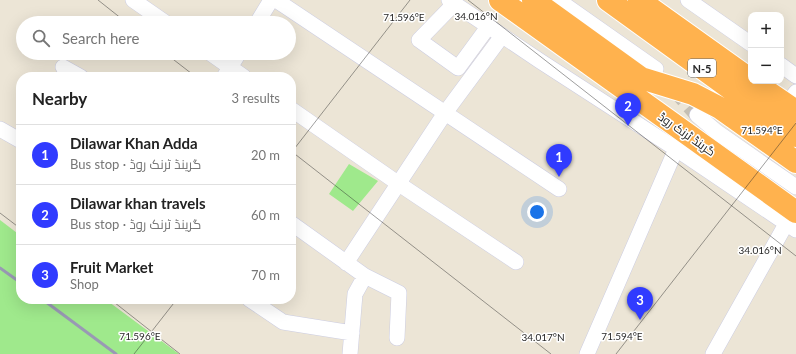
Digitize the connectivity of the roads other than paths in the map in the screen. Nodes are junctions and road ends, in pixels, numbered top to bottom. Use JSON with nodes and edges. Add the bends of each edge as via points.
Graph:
{"nodes":[{"id":1,"x":133,"y":0,"type":"edge"},
{"id":2,"x":271,"y":0,"type":"edge"},
{"id":3,"x":276,"y":0,"type":"edge"},
{"id":4,"x":500,"y":0,"type":"edge"},
{"id":5,"x":533,"y":0,"type":"edge"},
{"id":6,"x":558,"y":0,"type":"edge"},
{"id":7,"x":608,"y":0,"type":"edge"},
{"id":8,"x":639,"y":0,"type":"edge"},
{"id":9,"x":688,"y":0,"type":"edge"},
{"id":10,"x":452,"y":2,"type":"edge"},
{"id":11,"x":156,"y":16,"type":"edge"},
{"id":12,"x":261,"y":16,"type":"edge"},
{"id":13,"x":488,"y":27,"type":"junction"},
{"id":14,"x":502,"y":36,"type":"junction"},
{"id":15,"x":557,"y":41,"type":"junction"},
{"id":16,"x":748,"y":42,"type":"edge"},
{"id":17,"x":216,"y":60,"type":"edge"},
{"id":18,"x":235,"y":60,"type":"edge"},
{"id":19,"x":540,"y":61,"type":"junction"},
{"id":20,"x":63,"y":67,"type":"dead end"},
{"id":21,"x":784,"y":67,"type":"edge"},
{"id":22,"x":656,"y":69,"type":"dead end"},
{"id":23,"x":72,"y":72,"type":"edge"},
{"id":24,"x":227,"y":72,"type":"edge"},
{"id":25,"x":796,"y":76,"type":"edge"},
{"id":26,"x":748,"y":77,"type":"edge"},
{"id":27,"x":759,"y":84,"type":"edge"},
{"id":28,"x":793,"y":103,"type":"edge"},
{"id":29,"x":296,"y":112,"type":"edge"},
{"id":30,"x":445,"y":113,"type":"junction"},
{"id":31,"x":697,"y":115,"type":"tunnel mouth"},
{"id":32,"x":0,"y":129,"type":"edge"},
{"id":33,"x":796,"y":136,"type":"edge"},
{"id":34,"x":16,"y":138,"type":"edge"},
{"id":35,"x":676,"y":150,"type":"junction"},
{"id":36,"x":796,"y":162,"type":"edge"},
{"id":37,"x":399,"y":184,"type":"junction"},
{"id":38,"x":796,"y":187,"type":"edge"},
{"id":39,"x":559,"y":189,"type":"dead end"},
{"id":40,"x":793,"y":222,"type":"edge"},
{"id":41,"x":296,"y":227,"type":"edge"},
{"id":42,"x":516,"y":262,"type":"dead end"},
{"id":43,"x":346,"y":263,"type":"junction"},
{"id":44,"x":365,"y":276,"type":"junction"},
{"id":45,"x":256,"y":304,"type":"edge"},
{"id":46,"x":352,"y":333,"type":"junction"},
{"id":47,"x":397,"y":338,"type":"dead end"},
{"id":48,"x":350,"y":354,"type":"edge"},
{"id":49,"x":587,"y":354,"type":"edge"},
{"id":50,"x":713,"y":354,"type":"edge"}],
"edges":[{"from":1,"to":11,"type":"street"},
{"from":2,"to":12,"type":"street"},
{"from":3,"to":30,"type":"street"},
{"from":4,"to":15,"type":"highway","name":"گرینڈ ٹرنک روڈ"},
{"from":5,"to":36,"type":"highway","via":[[641,78],[709,101]]},
{"from":6,"to":22,"type":"street"},
{"from":7,"to":33,"type":"highway","number":"N-5"},
{"from":8,"to":26,"type":"highway"},
{"from":9,"to":16,"type":"street"},
{"from":10,"to":13,"type":"street"},
{"from":10,"to":13,"type":"street","via":[[418,40],[458,68]]},
{"from":13,"to":14,"type":"street"},
{"from":14,"to":19,"type":"street"},
{"from":14,"to":30,"type":"street"},
{"from":15,"to":19,"type":"street"},
{"from":15,"to":40,"type":"highway","name":"گرینڈ ٹرنک روڈ"},
{"from":17,"to":24,"type":"street"},
{"from":18,"to":24,"type":"street"},
{"from":19,"to":35,"type":"street"},
{"from":20,"to":23,"type":"street"},
{"from":21,"to":25,"type":"street"},
{"from":27,"to":28,"type":"highway"},
{"from":29,"to":37,"type":"street"},
{"from":30,"to":37,"type":"street"},
{"from":30,"to":39,"type":"street"},
{"from":31,"to":38,"type":"street"},
{"from":32,"to":34,"type":"street"},
{"from":35,"to":40,"type":"street"},
{"from":35,"to":49,"type":"street"},
{"from":37,"to":42,"type":"street"},
{"from":37,"to":43,"type":"street"},
{"from":40,"to":50,"type":"street"},
{"from":41,"to":43,"type":"street"},
{"from":43,"to":44,"type":"street"},
{"from":44,"to":46,"type":"street","via":[[355,294]]},
{"from":44,"to":47,"type":"street","via":[[399,293]]},
{"from":45,"to":46,"type":"street","via":[[283,322]]},
{"from":46,"to":48,"type":"street"}]}
